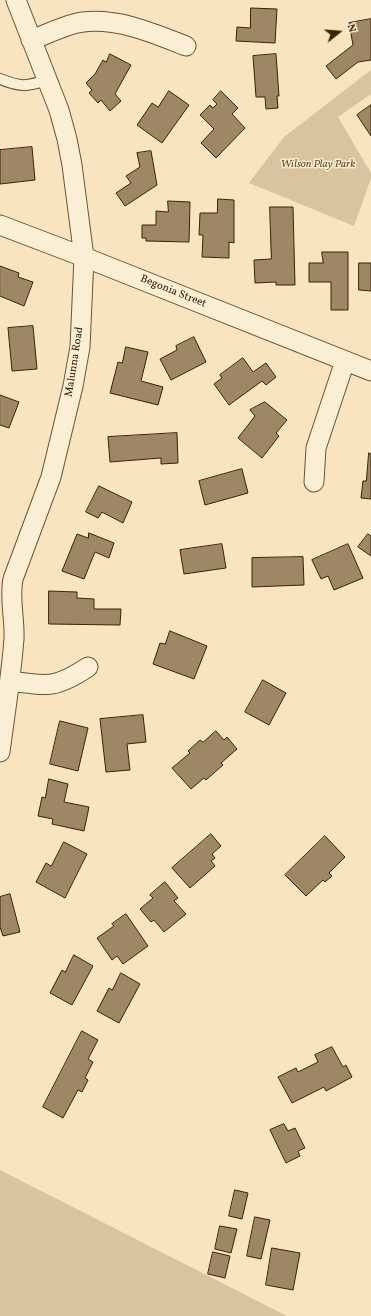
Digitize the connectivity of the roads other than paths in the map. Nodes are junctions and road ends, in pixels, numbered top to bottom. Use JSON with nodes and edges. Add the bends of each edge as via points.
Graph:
{"nodes":[{"id":1,"x":16,"y":0,"type":"edge"},
{"id":2,"x":31,"y":40,"type":"junction"},
{"id":3,"x":186,"y":46,"type":"dead end"},
{"id":4,"x":0,"y":79,"type":"edge"},
{"id":5,"x":47,"y":80,"type":"junction"},
{"id":6,"x":0,"y":225,"type":"edge"},
{"id":7,"x":84,"y":257,"type":"junction"},
{"id":8,"x":345,"y":361,"type":"junction"},
{"id":9,"x":371,"y":371,"type":"edge"},
{"id":10,"x":314,"y":482,"type":"dead end"},
{"id":11,"x":88,"y":667,"type":"dead end"},
{"id":12,"x":10,"y":681,"type":"junction"},
{"id":13,"x":0,"y":752,"type":"edge"}],
"edges":[{"from":1,"to":2,"type":"street","name":"Malunna Road"},
{"from":2,"to":3,"type":"street","via":[[82,22],[102,22],[148,31]]},
{"from":2,"to":5,"type":"street","name":"Malunna Road"},
{"from":4,"to":5,"type":"lane","via":[[17,86]]},
{"from":5,"to":7,"type":"street","name":"Malunna Road","via":[[59,110],[72,165]]},
{"from":6,"to":7,"type":"street","name":"Begonia Street"},
{"from":7,"to":8,"type":"street","name":"Begonia Street"},
{"from":7,"to":12,"type":"street","name":"Malunna Road","via":[[80,347],[73,386],[51,477],[12,578],[10,592],[14,638]]},
{"from":8,"to":9,"type":"street","name":"Begonia Street"},
{"from":8,"to":10,"type":"street","via":[[316,448]]},
{"from":11,"to":12,"type":"street","via":[[71,678],[43,686]]},
{"from":12,"to":13,"type":"street","name":"Malunna Road"}]}
